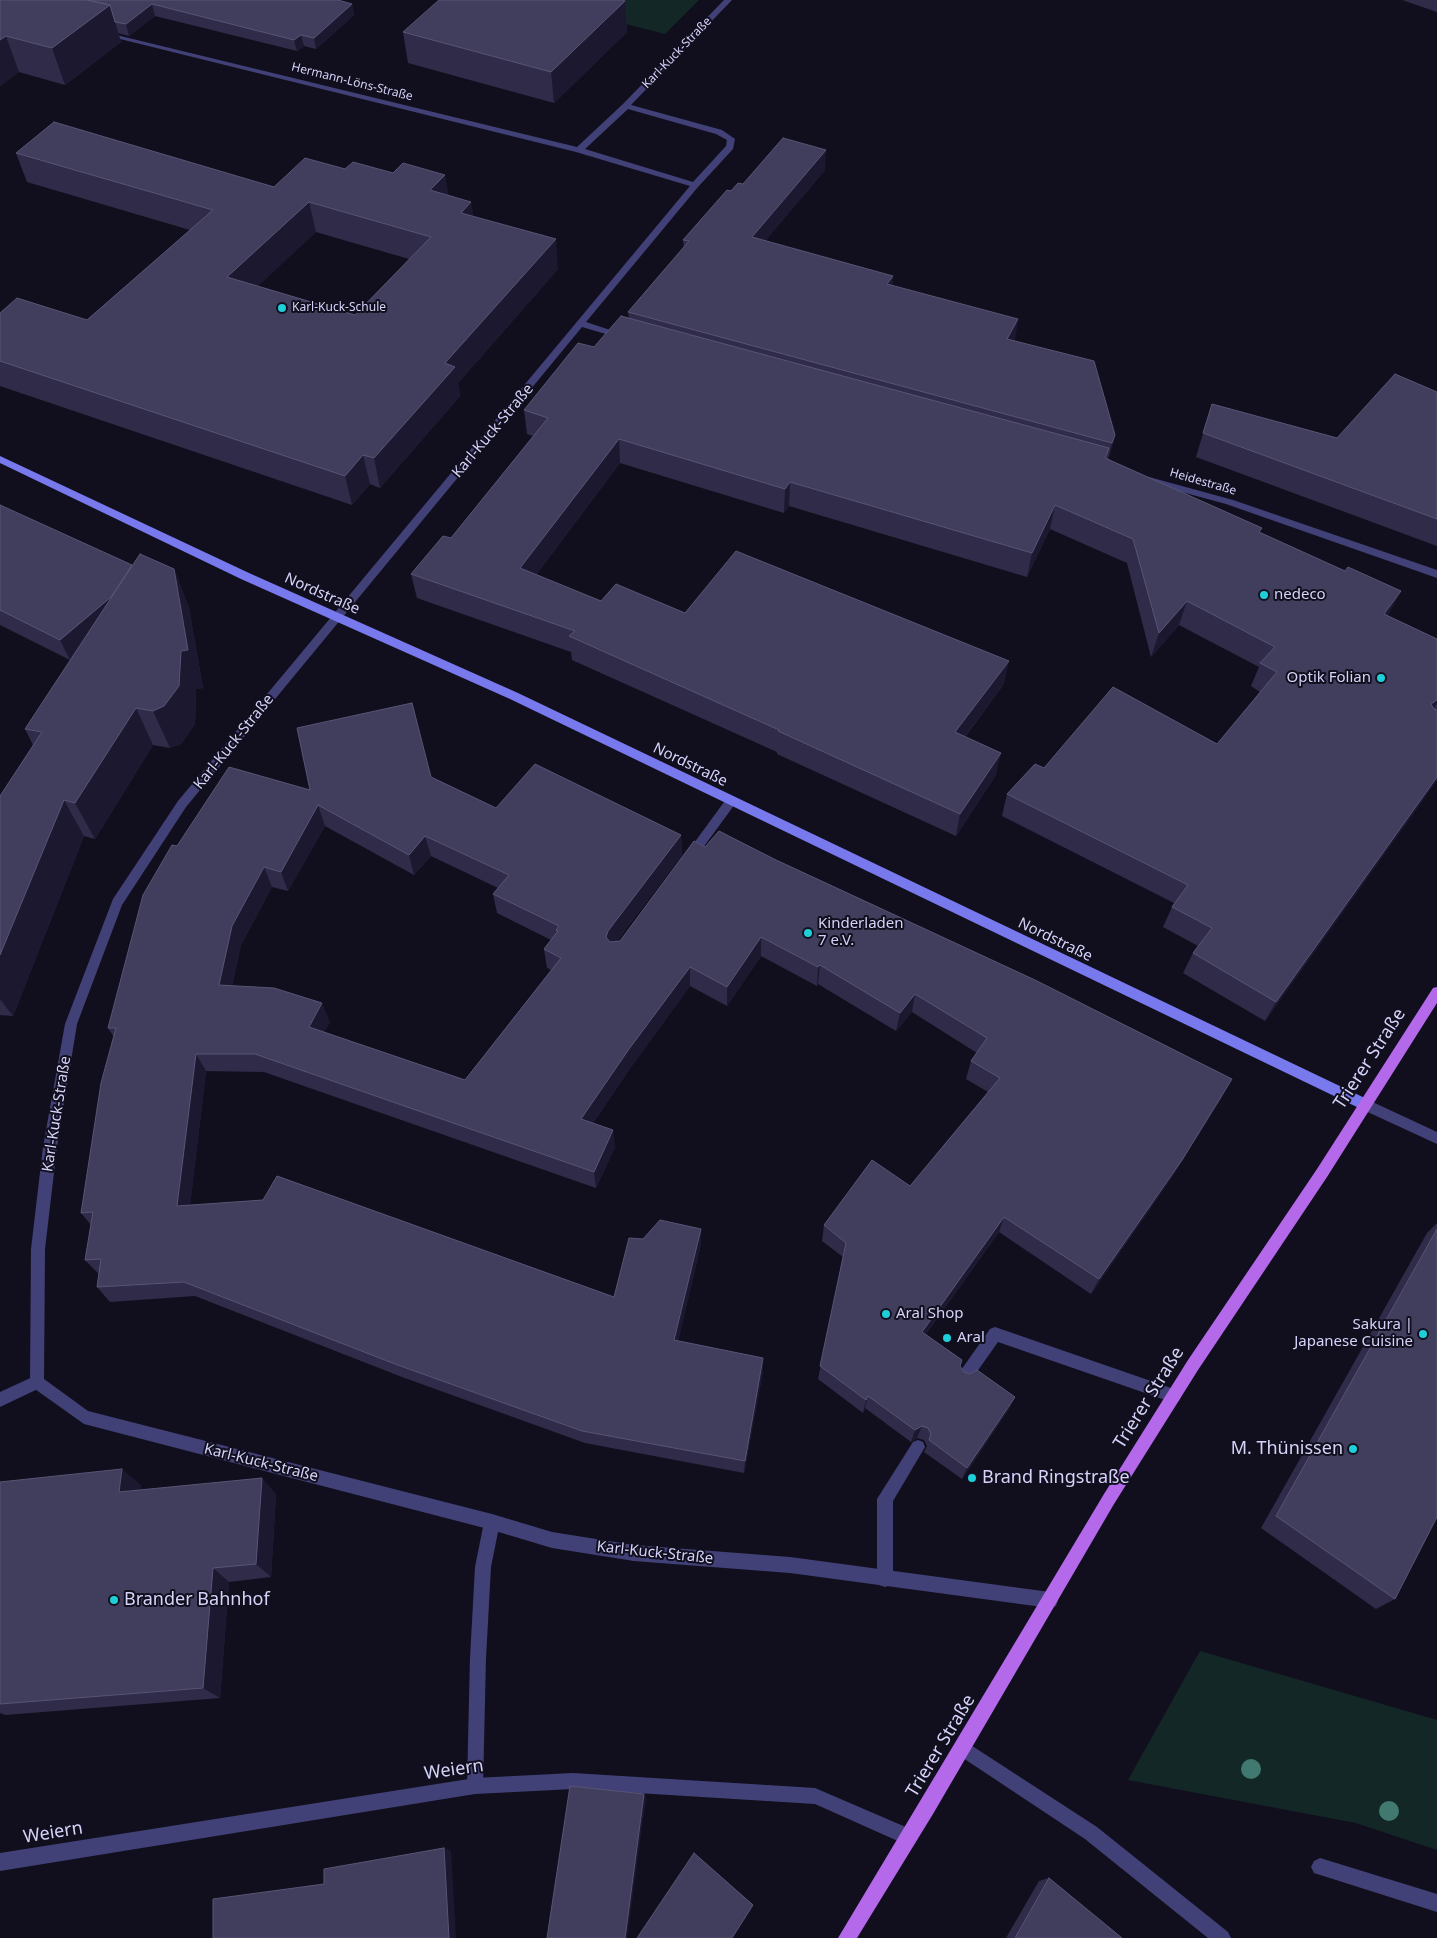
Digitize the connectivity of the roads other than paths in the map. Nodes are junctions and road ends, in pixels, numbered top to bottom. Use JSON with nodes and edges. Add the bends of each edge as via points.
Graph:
{"nodes":[{"id":1,"x":728,"y":0,"type":"edge"},
{"id":2,"x":100,"y":32,"type":"edge"},
{"id":3,"x":626,"y":106,"type":"junction"},
{"id":4,"x":579,"y":150,"type":"junction"},
{"id":5,"x":696,"y":185,"type":"junction"},
{"id":6,"x":582,"y":324,"type":"junction"},
{"id":7,"x":629,"y":337,"type":"edge"},
{"id":8,"x":0,"y":459,"type":"edge"},
{"id":9,"x":1139,"y":477,"type":"edge"},
{"id":10,"x":1437,"y":574,"type":"edge"},
{"id":11,"x":336,"y":616,"type":"junction"},
{"id":12,"x":731,"y":801,"type":"junction"},
{"id":13,"x":680,"y":870,"type":"edge"},
{"id":14,"x":1437,"y":992,"type":"edge"},
{"id":15,"x":1364,"y":1104,"type":"junction"},
{"id":16,"x":1437,"y":1138,"type":"edge"},
{"id":17,"x":964,"y":1378,"type":"edge"},
{"id":18,"x":37,"y":1382,"type":"junction"},
{"id":19,"x":1174,"y":1396,"type":"junction"},
{"id":20,"x":0,"y":1400,"type":"edge"},
{"id":21,"x":918,"y":1448,"type":"edge"},
{"id":22,"x":492,"y":1522,"type":"junction"},
{"id":23,"x":885,"y":1579,"type":"junction"},
{"id":24,"x":1050,"y":1600,"type":"junction"},
{"id":25,"x":963,"y":1748,"type":"junction"},
{"id":26,"x":475,"y":1786,"type":"junction"},
{"id":27,"x":909,"y":1837,"type":"junction"},
{"id":28,"x":0,"y":1862,"type":"edge"},
{"id":29,"x":1320,"y":1867,"type":"dead end"},
{"id":30,"x":1437,"y":1903,"type":"edge"},
{"id":31,"x":847,"y":1938,"type":"edge"},
{"id":32,"x":1222,"y":1938,"type":"edge"}],
"edges":[{"from":1,"to":3,"type":"street","name":"Karl-Kuck-Straße"},
{"from":2,"to":4,"type":"street","name":"Hermann-Löns-Straße"},
{"from":3,"to":4,"type":"street","name":"Karl-Kuck-Straße"},
{"from":3,"to":5,"type":"street","name":"Karl-Kuck-Straße","via":[[719,132],[731,139],[730,147]]},
{"from":4,"to":5,"type":"street","name":"Hermann-Löns-Straße"},
{"from":5,"to":6,"type":"street","name":"Karl-Kuck-Straße"},
{"from":6,"to":7,"type":"street"},
{"from":6,"to":11,"type":"street","name":"Karl-Kuck-Straße"},
{"from":8,"to":11,"type":"street","name":"Nordstraße"},
{"from":9,"to":10,"type":"street","name":"Heidestraße","via":[[1229,502]]},
{"from":11,"to":12,"type":"street","name":"Nordstraße","via":[[514,696]]},
{"from":11,"to":18,"type":"street","name":"Karl-Kuck-Straße","via":[[182,804],[117,903],[71,1024],[50,1147],[38,1249]]},
{"from":12,"to":13,"type":"street"},
{"from":12,"to":15,"type":"street","name":"Nordstraße"},
{"from":14,"to":15,"type":"main road","name":"Trierer Straße"},
{"from":15,"to":16,"type":"street"},
{"from":15,"to":19,"type":"main road","name":"Trierer Straße"},
{"from":17,"to":19,"type":"street","via":[[995,1334]]},
{"from":18,"to":20,"type":"street"},
{"from":18,"to":22,"type":"street","name":"Karl-Kuck-Straße","via":[[84,1417]]},
{"from":19,"to":24,"type":"main road","name":"Trierer Straße"},
{"from":21,"to":23,"type":"street","via":[[885,1499]]},
{"from":22,"to":23,"type":"street","name":"Karl-Kuck-Straße","via":[[552,1540],[634,1553],[790,1565]]},
{"from":22,"to":26,"type":"street","via":[[483,1567]]},
{"from":23,"to":24,"type":"street","name":"Karl-Kuck-Straße"},
{"from":24,"to":25,"type":"main road","name":"Trierer Straße"},
{"from":25,"to":27,"type":"main road","name":"Trierer Straße"},
{"from":25,"to":32,"type":"street","via":[[1091,1833]]},
{"from":26,"to":27,"type":"street","name":"Weiern","via":[[573,1781],[816,1796]]},
{"from":26,"to":28,"type":"street","name":"Weiern"},
{"from":27,"to":31,"type":"main road","name":"Trierer Straße"},
{"from":29,"to":30,"type":"street"}]}
